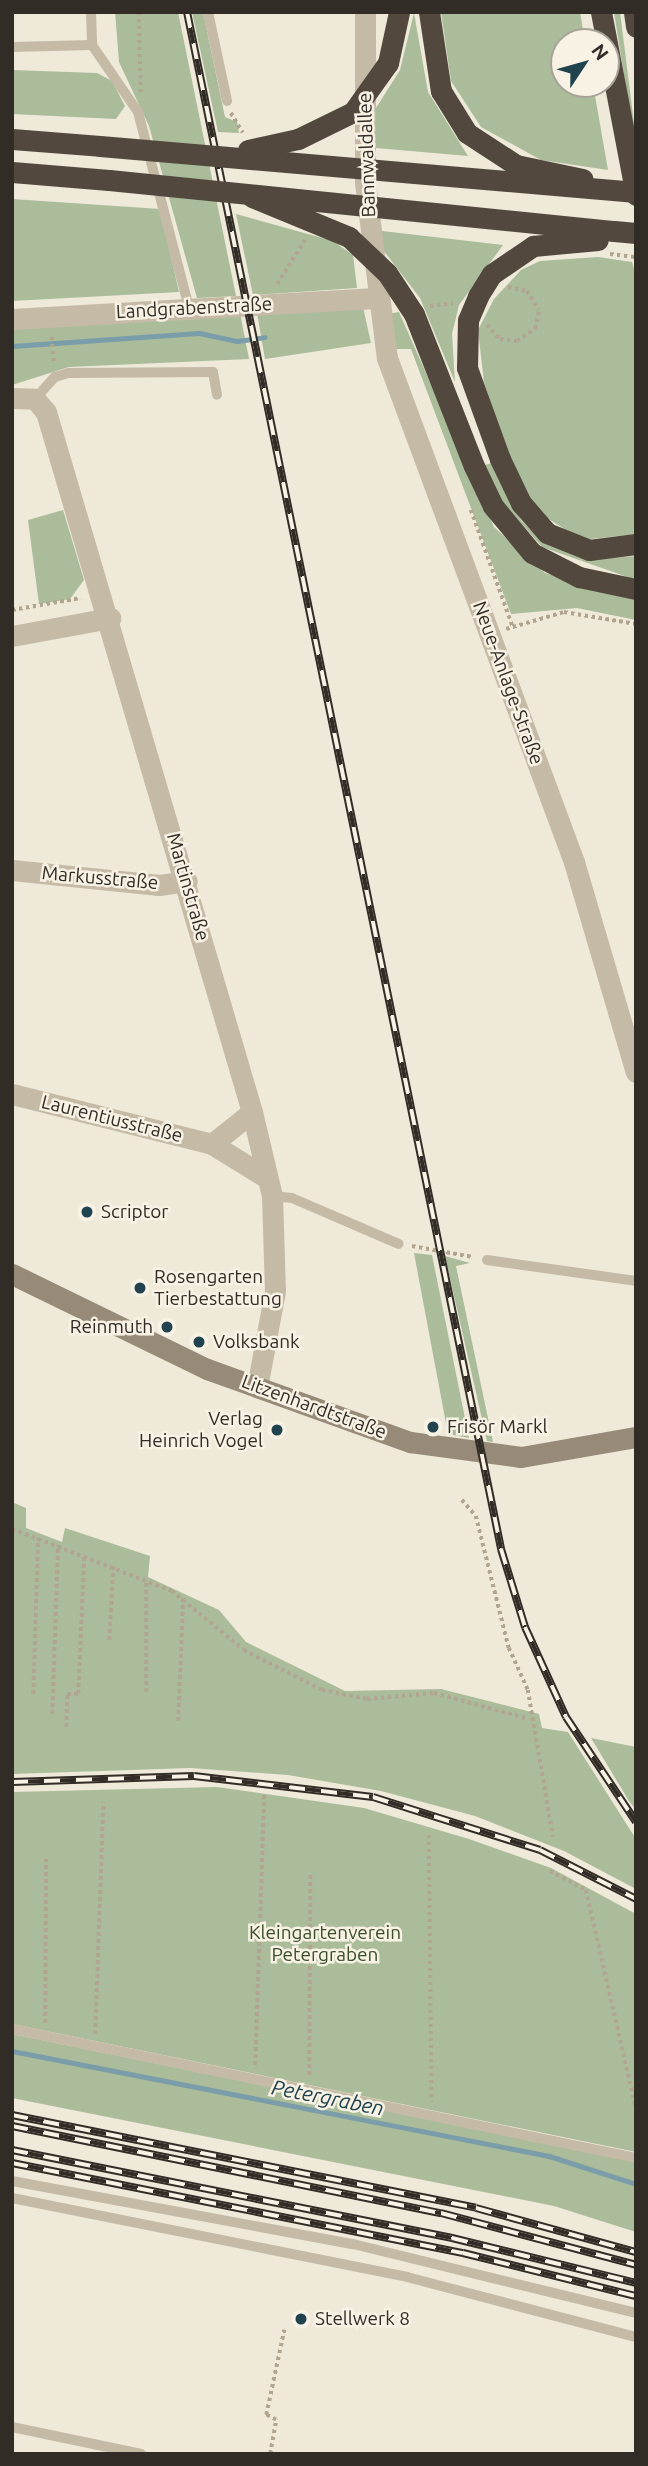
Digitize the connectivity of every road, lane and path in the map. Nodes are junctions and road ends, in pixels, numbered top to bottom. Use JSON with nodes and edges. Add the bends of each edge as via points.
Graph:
{"nodes":[{"id":1,"x":91,"y":12,"type":"edge"},
{"id":2,"x":139,"y":12,"type":"edge"},
{"id":3,"x":208,"y":12,"type":"edge"},
{"id":4,"x":365,"y":12,"type":"edge"},
{"id":5,"x":399,"y":12,"type":"edge"},
{"id":6,"x":429,"y":12,"type":"edge"},
{"id":7,"x":601,"y":12,"type":"edge"},
{"id":8,"x":634,"y":12,"type":"edge"},
{"id":9,"x":636,"y":27,"type":"edge"},
{"id":10,"x":92,"y":45,"type":"junction"},
{"id":11,"x":12,"y":47,"type":"edge"},
{"id":12,"x":227,"y":101,"type":"dead end"},
{"id":13,"x":138,"y":112,"type":"junction"},
{"id":14,"x":12,"y":139,"type":"edge"},
{"id":15,"x":229,"y":155,"type":"junction"},
{"id":16,"x":12,"y":172,"type":"edge"},
{"id":17,"x":608,"y":189,"type":"junction"},
{"id":18,"x":238,"y":190,"type":"junction"},
{"id":19,"x":636,"y":193,"type":"edge"},
{"id":20,"x":308,"y":227,"type":"dead end"},
{"id":21,"x":614,"y":231,"type":"junction"},
{"id":22,"x":636,"y":233,"type":"edge"},
{"id":23,"x":606,"y":254,"type":"dead end"},
{"id":24,"x":636,"y":257,"type":"edge"},
{"id":25,"x":505,"y":278,"type":"dead end"},
{"id":26,"x":498,"y":285,"type":"dead end"},
{"id":27,"x":504,"y":287,"type":"dead end"},
{"id":28,"x":375,"y":298,"type":"junction"},
{"id":29,"x":259,"y":303,"type":"junction"},
{"id":30,"x":189,"y":308,"type":"junction"},
{"id":31,"x":485,"y":315,"type":"dead end"},
{"id":32,"x":12,"y":318,"type":"edge"},
{"id":33,"x":52,"y":328,"type":"dead end"},
{"id":34,"x":54,"y":363,"type":"dead end"},
{"id":35,"x":217,"y":395,"type":"dead end"},
{"id":36,"x":12,"y":398,"type":"edge"},
{"id":37,"x":35,"y":399,"type":"junction"},
{"id":38,"x":636,"y":544,"type":"edge"},
{"id":39,"x":97,"y":576,"type":"junction"},
{"id":40,"x":636,"y":589,"type":"edge"},
{"id":41,"x":12,"y":610,"type":"edge"},
{"id":42,"x":110,"y":618,"type":"junction"},
{"id":43,"x":636,"y":624,"type":"edge"},
{"id":44,"x":491,"y":634,"type":"junction"},
{"id":45,"x":12,"y":636,"type":"edge"},
{"id":46,"x":12,"y":870,"type":"edge"},
{"id":47,"x":187,"y":881,"type":"junction"},
{"id":48,"x":636,"y":1072,"type":"edge"},
{"id":49,"x":12,"y":1094,"type":"edge"},
{"id":50,"x":252,"y":1112,"type":"junction"},
{"id":51,"x":212,"y":1144,"type":"junction"},
{"id":52,"x":269,"y":1187,"type":"junction"},
{"id":53,"x":399,"y":1244,"type":"joint"},
{"id":54,"x":487,"y":1260,"type":"joint"},
{"id":55,"x":12,"y":1274,"type":"edge"},
{"id":56,"x":636,"y":1282,"type":"edge"},
{"id":57,"x":257,"y":1387,"type":"junction"},
{"id":58,"x":636,"y":1437,"type":"edge"},
{"id":59,"x":462,"y":1500,"type":"dead end"},
{"id":60,"x":12,"y":1529,"type":"edge"},
{"id":61,"x":38,"y":1538,"type":"junction"},
{"id":62,"x":58,"y":1545,"type":"junction"},
{"id":63,"x":84,"y":1554,"type":"junction"},
{"id":64,"x":113,"y":1566,"type":"junction"},
{"id":65,"x":146,"y":1580,"type":"junction"},
{"id":66,"x":183,"y":1598,"type":"junction"},
{"id":67,"x":109,"y":1640,"type":"dead end"},
{"id":68,"x":146,"y":1692,"type":"dead end"},
{"id":69,"x":33,"y":1694,"type":"dead end"},
{"id":70,"x":52,"y":1714,"type":"dead end"},
{"id":71,"x":529,"y":1718,"type":"junction"},
{"id":72,"x":178,"y":1721,"type":"dead end"},
{"id":73,"x":66,"y":1727,"type":"dead end"},
{"id":74,"x":264,"y":1795,"type":"dead end"},
{"id":75,"x":103,"y":1802,"type":"dead end"},
{"id":76,"x":429,"y":1835,"type":"dead end"},
{"id":77,"x":553,"y":1837,"type":"dead end"},
{"id":78,"x":46,"y":1859,"type":"dead end"},
{"id":79,"x":550,"y":1871,"type":"dead end"},
{"id":80,"x":310,"y":1875,"type":"dead end"},
{"id":81,"x":12,"y":2029,"type":"edge"},
{"id":82,"x":45,"y":2036,"type":"junction"},
{"id":83,"x":94,"y":2046,"type":"junction"},
{"id":84,"x":254,"y":2077,"type":"junction"},
{"id":85,"x":308,"y":2088,"type":"junction"},
{"id":86,"x":636,"y":2108,"type":"edge"},
{"id":87,"x":431,"y":2115,"type":"junction"},
{"id":88,"x":636,"y":2158,"type":"edge"},
{"id":89,"x":12,"y":2181,"type":"edge"},
{"id":90,"x":12,"y":2199,"type":"edge"},
{"id":91,"x":636,"y":2313,"type":"edge"},
{"id":92,"x":284,"y":2330,"type":"dead end"},
{"id":93,"x":636,"y":2337,"type":"edge"},
{"id":94,"x":12,"y":2427,"type":"edge"},
{"id":95,"x":141,"y":2454,"type":"edge"},
{"id":96,"x":270,"y":2454,"type":"edge"}],
"edges":[{"from":1,"to":10,"type":"lane"},
{"from":2,"to":13,"type":"path","via":[[145,70]]},
{"from":3,"to":12,"type":"lane"},
{"from":4,"to":28,"type":"street","name":"Bannwaldallee","via":[[365,182]]},
{"from":5,"to":15,"type":"highway","bridge":true,"via":[[388,63],[353,112],[298,139]]},
{"from":6,"to":17,"type":"highway","bridge":true,"via":[[441,91],[477,142],[516,165]]},
{"from":7,"to":19,"type":"highway"},
{"from":8,"to":9,"type":"highway"},
{"from":10,"to":11,"type":"lane"},
{"from":10,"to":13,"type":"lane"},
{"from":13,"to":30,"type":"lane"},
{"from":14,"to":15,"type":"highway","bridge":true},
{"from":15,"to":17,"type":"highway","bridge":true},
{"from":16,"to":18,"type":"highway","bridge":true},
{"from":17,"to":19,"type":"highway","bridge":true},
{"from":18,"to":21,"type":"highway","bridge":true},
{"from":18,"to":40,"type":"highway","bridge":true,"via":[[349,237],[387,273],[414,314],[493,506],[532,553],[579,577]]},
{"from":20,"to":29,"type":"path","via":[[287,271]]},
{"from":21,"to":22,"type":"highway"},
{"from":21,"to":38,"type":"highway","bridge":true,"via":[[594,242],[533,246],[500,266],[478,296],[468,320],[467,368],[521,503],[547,533],[589,550]]},
{"from":23,"to":24,"type":"path","bridge":true},
{"from":25,"to":26,"type":"path"},
{"from":27,"to":31,"type":"path","bridge":true,"via":[[527,291],[539,310],[535,329],[517,341],[492,334]]},
{"from":28,"to":29,"type":"street","name":"Landgrabenstraße"},
{"from":28,"to":44,"type":"street","name":"Neue-Anlage-Straße","via":[[387,358]]},
{"from":29,"to":30,"type":"street","name":"Landgrabenstraße"},
{"from":30,"to":32,"type":"street","name":"Landgrabenstraße"},
{"from":33,"to":34,"type":"path"},
{"from":35,"to":37,"type":"lane","via":[[214,372],[68,373],[55,377]]},
{"from":36,"to":37,"type":"street"},
{"from":37,"to":39,"type":"street","name":"Martinstraße","via":[[46,412]]},
{"from":39,"to":41,"type":"path","via":[[75,601]]},
{"from":39,"to":42,"type":"street","name":"Martinstraße"},
{"from":42,"to":45,"type":"street"},
{"from":42,"to":47,"type":"street","name":"Martinstraße"},
{"from":43,"to":44,"type":"path","via":[[564,612]]},
{"from":44,"to":48,"type":"street","name":"Neue-Anlage-Straße","via":[[573,862]]},
{"from":46,"to":47,"type":"street","name":"Markusstraße","via":[[159,885]]},
{"from":47,"to":50,"type":"street","name":"Martinstraße"},
{"from":49,"to":51,"type":"street","name":"Laurentiusstraße"},
{"from":50,"to":51,"type":"street"},
{"from":50,"to":52,"type":"street","name":"Martinstraße"},
{"from":51,"to":52,"type":"street","name":"Laurentiusstraße"},
{"from":52,"to":53,"type":"lane","name":"Laurentiusstraße"},
{"from":52,"to":57,"type":"street","name":"Martinstraße","via":[[275,1291]]},
{"from":53,"to":54,"type":"path"},
{"from":54,"to":56,"type":"lane"},
{"from":55,"to":57,"type":"street","name":"Litzenhardtstraße","via":[[207,1369]]},
{"from":57,"to":58,"type":"street","name":"Litzenhardtstraße","via":[[410,1442],[481,1455],[521,1457]]},
{"from":59,"to":71,"type":"path","via":[[476,1516],[509,1648],[528,1690]]},
{"from":60,"to":61,"type":"path"},
{"from":61,"to":62,"type":"path"},
{"from":61,"to":69,"type":"path"},
{"from":62,"to":63,"type":"path"},
{"from":62,"to":70,"type":"path"},
{"from":63,"to":64,"type":"path"},
{"from":63,"to":73,"type":"path","via":[[78,1694],[67,1694]]},
{"from":64,"to":65,"type":"path"},
{"from":64,"to":67,"type":"path"},
{"from":65,"to":66,"type":"path"},
{"from":65,"to":68,"type":"path"},
{"from":66,"to":71,"type":"path","via":[[244,1650],[322,1690],[368,1699],[435,1693]]},
{"from":66,"to":72,"type":"path"},
{"from":71,"to":77,"type":"path"},
{"from":74,"to":84,"type":"path"},
{"from":75,"to":83,"type":"path"},
{"from":76,"to":87,"type":"path"},
{"from":78,"to":82,"type":"path"},
{"from":79,"to":86,"type":"path","via":[[586,1890]]},
{"from":80,"to":85,"type":"path"},
{"from":81,"to":82,"type":"lane"},
{"from":82,"to":83,"type":"lane"},
{"from":83,"to":84,"type":"lane"},
{"from":84,"to":85,"type":"lane"},
{"from":85,"to":87,"type":"lane"},
{"from":87,"to":88,"type":"lane"},
{"from":89,"to":91,"type":"lane","via":[[353,2244]]},
{"from":90,"to":93,"type":"lane","via":[[407,2277]]},
{"from":92,"to":96,"type":"path","via":[[267,2415],[276,2420]]},
{"from":94,"to":95,"type":"lane"}]}
